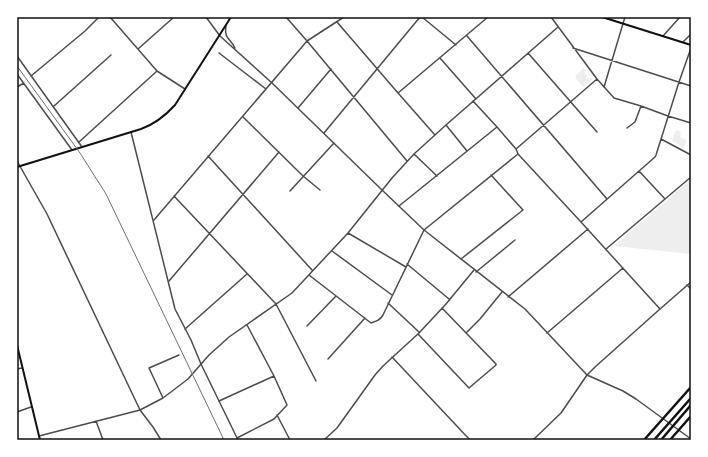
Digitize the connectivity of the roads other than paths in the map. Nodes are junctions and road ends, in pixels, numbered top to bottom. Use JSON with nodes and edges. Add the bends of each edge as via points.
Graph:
{"nodes":[{"id":1,"x":99,"y":17,"type":"edge"},
{"id":2,"x":110,"y":17,"type":"edge"},
{"id":3,"x":174,"y":17,"type":"edge"},
{"id":4,"x":206,"y":17,"type":"edge"},
{"id":5,"x":231,"y":17,"type":"edge"},
{"id":6,"x":286,"y":17,"type":"edge"},
{"id":7,"x":344,"y":17,"type":"edge"},
{"id":8,"x":421,"y":17,"type":"edge"},
{"id":9,"x":488,"y":17,"type":"edge"},
{"id":10,"x":551,"y":17,"type":"edge"},
{"id":11,"x":602,"y":17,"type":"edge"},
{"id":12,"x":625,"y":17,"type":"edge"},
{"id":13,"x":680,"y":17,"type":"edge"},
{"id":14,"x":337,"y":22,"type":"junction"},
{"id":15,"x":623,"y":24,"type":"junction"},
{"id":16,"x":226,"y":26,"type":"junction"},
{"id":17,"x":558,"y":27,"type":"junction"},
{"id":18,"x":691,"y":34,"type":"edge"},
{"id":19,"x":220,"y":36,"type":"junction"},
{"id":20,"x":467,"y":36,"type":"junction"},
{"id":21,"x":663,"y":36,"type":"junction"},
{"id":22,"x":307,"y":41,"type":"junction"},
{"id":23,"x":683,"y":42,"type":"junction"},
{"id":24,"x":456,"y":45,"type":"junction"},
{"id":25,"x":691,"y":46,"type":"edge"},
{"id":26,"x":573,"y":48,"type":"junction"},
{"id":27,"x":138,"y":49,"type":"junction"},
{"id":28,"x":236,"y":50,"type":"junction"},
{"id":29,"x":220,"y":53,"type":"dead end"},
{"id":30,"x":528,"y":53,"type":"junction"},
{"id":31,"x":111,"y":55,"type":"dead end"},
{"id":32,"x":17,"y":56,"type":"edge"},
{"id":33,"x":440,"y":58,"type":"junction"},
{"id":34,"x":612,"y":60,"type":"junction"},
{"id":35,"x":330,"y":69,"type":"junction"},
{"id":36,"x":377,"y":69,"type":"junction"},
{"id":37,"x":158,"y":71,"type":"junction"},
{"id":38,"x":17,"y":74,"type":"edge"},
{"id":39,"x":31,"y":76,"type":"junction"},
{"id":40,"x":502,"y":76,"type":"junction"},
{"id":41,"x":597,"y":79,"type":"junction"},
{"id":42,"x":679,"y":82,"type":"junction"},
{"id":43,"x":24,"y":83,"type":"junction"},
{"id":44,"x":272,"y":83,"type":"junction"},
{"id":45,"x":691,"y":86,"type":"edge"},
{"id":46,"x":604,"y":87,"type":"junction"},
{"id":47,"x":17,"y":88,"type":"edge"},
{"id":48,"x":185,"y":89,"type":"junction"},
{"id":49,"x":266,"y":89,"type":"junction"},
{"id":50,"x":398,"y":93,"type":"junction"},
{"id":51,"x":354,"y":97,"type":"junction"},
{"id":52,"x":476,"y":99,"type":"junction"},
{"id":53,"x":473,"y":101,"type":"junction"},
{"id":54,"x":572,"y":102,"type":"junction"},
{"id":55,"x":54,"y":106,"type":"junction"},
{"id":56,"x":641,"y":106,"type":"junction"},
{"id":57,"x":298,"y":108,"type":"junction"},
{"id":58,"x":243,"y":116,"type":"junction"},
{"id":59,"x":668,"y":116,"type":"junction"},
{"id":60,"x":691,"y":123,"type":"edge"},
{"id":61,"x":446,"y":125,"type":"junction"},
{"id":62,"x":543,"y":126,"type":"junction"},
{"id":63,"x":497,"y":127,"type":"junction"},
{"id":64,"x":627,"y":128,"type":"dead end"},
{"id":65,"x":131,"y":131,"type":"junction"},
{"id":66,"x":597,"y":132,"type":"dead end"},
{"id":67,"x":324,"y":133,"type":"junction"},
{"id":68,"x":435,"y":135,"type":"junction"},
{"id":69,"x":661,"y":139,"type":"junction"},
{"id":70,"x":79,"y":142,"type":"junction"},
{"id":71,"x":334,"y":143,"type":"junction"},
{"id":72,"x":82,"y":146,"type":"junction"},
{"id":73,"x":516,"y":149,"type":"junction"},
{"id":74,"x":72,"y":150,"type":"junction"},
{"id":75,"x":467,"y":151,"type":"junction"},
{"id":76,"x":279,"y":152,"type":"junction"},
{"id":77,"x":414,"y":154,"type":"junction"},
{"id":78,"x":518,"y":154,"type":"junction"},
{"id":79,"x":691,"y":155,"type":"edge"},
{"id":80,"x":208,"y":156,"type":"junction"},
{"id":81,"x":17,"y":161,"type":"edge"},
{"id":82,"x":408,"y":161,"type":"junction"},
{"id":83,"x":20,"y":166,"type":"junction"},
{"id":84,"x":17,"y":167,"type":"edge"},
{"id":85,"x":639,"y":171,"type":"junction"},
{"id":86,"x":491,"y":175,"type":"junction"},
{"id":87,"x":304,"y":176,"type":"junction"},
{"id":88,"x":437,"y":176,"type":"junction"},
{"id":89,"x":691,"y":177,"type":"edge"},
{"id":90,"x":320,"y":190,"type":"dead end"},
{"id":91,"x":382,"y":190,"type":"junction"},
{"id":92,"x":290,"y":191,"type":"dead end"},
{"id":93,"x":243,"y":195,"type":"junction"},
{"id":94,"x":174,"y":196,"type":"junction"},
{"id":95,"x":607,"y":199,"type":"junction"},
{"id":96,"x":665,"y":199,"type":"junction"},
{"id":97,"x":399,"y":206,"type":"junction"},
{"id":98,"x":154,"y":220,"type":"junction"},
{"id":99,"x":581,"y":222,"type":"junction"},
{"id":100,"x":588,"y":229,"type":"junction"},
{"id":101,"x":424,"y":230,"type":"junction"},
{"id":102,"x":348,"y":233,"type":"junction"},
{"id":103,"x":210,"y":234,"type":"junction"},
{"id":104,"x":515,"y":240,"type":"dead end"},
{"id":105,"x":606,"y":249,"type":"junction"},
{"id":106,"x":332,"y":250,"type":"junction"},
{"id":107,"x":461,"y":259,"type":"junction"},
{"id":108,"x":407,"y":264,"type":"junction"},
{"id":109,"x":406,"y":267,"type":"junction"},
{"id":110,"x":623,"y":268,"type":"junction"},
{"id":111,"x":312,"y":271,"type":"junction"},
{"id":112,"x":475,"y":271,"type":"junction"},
{"id":113,"x":247,"y":274,"type":"junction"},
{"id":114,"x":309,"y":275,"type":"junction"},
{"id":115,"x":169,"y":281,"type":"junction"},
{"id":116,"x":691,"y":282,"type":"edge"},
{"id":117,"x":688,"y":285,"type":"junction"},
{"id":118,"x":691,"y":289,"type":"edge"},
{"id":119,"x":502,"y":292,"type":"junction"},
{"id":120,"x":392,"y":295,"type":"junction"},
{"id":121,"x":336,"y":296,"type":"junction"},
{"id":122,"x":508,"y":297,"type":"junction"},
{"id":123,"x":450,"y":299,"type":"junction"},
{"id":124,"x":388,"y":303,"type":"junction"},
{"id":125,"x":276,"y":304,"type":"junction"},
{"id":126,"x":442,"y":308,"type":"junction"},
{"id":127,"x":660,"y":309,"type":"junction"},
{"id":128,"x":365,"y":318,"type":"junction"},
{"id":129,"x":247,"y":325,"type":"junction"},
{"id":130,"x":307,"y":326,"type":"dead end"},
{"id":131,"x":185,"y":329,"type":"junction"},
{"id":132,"x":466,"y":333,"type":"junction"},
{"id":133,"x":547,"y":333,"type":"junction"},
{"id":134,"x":418,"y":334,"type":"junction"},
{"id":135,"x":17,"y":345,"type":"edge"},
{"id":136,"x":179,"y":355,"type":"dead end"},
{"id":137,"x":392,"y":357,"type":"junction"},
{"id":138,"x":328,"y":359,"type":"dead end"},
{"id":139,"x":201,"y":364,"type":"junction"},
{"id":140,"x":22,"y":368,"type":"junction"},
{"id":141,"x":17,"y":369,"type":"edge"},
{"id":142,"x":587,"y":375,"type":"junction"},
{"id":143,"x":274,"y":376,"type":"junction"},
{"id":144,"x":316,"y":381,"type":"dead end"},
{"id":145,"x":691,"y":387,"type":"edge"},
{"id":146,"x":164,"y":398,"type":"junction"},
{"id":147,"x":691,"y":398,"type":"edge"},
{"id":148,"x":219,"y":401,"type":"junction"},
{"id":149,"x":691,"y":405,"type":"edge"},
{"id":150,"x":31,"y":407,"type":"junction"},
{"id":151,"x":140,"y":410,"type":"junction"},
{"id":152,"x":17,"y":412,"type":"edge"},
{"id":153,"x":277,"y":415,"type":"junction"},
{"id":154,"x":691,"y":416,"type":"edge"},
{"id":155,"x":96,"y":421,"type":"junction"},
{"id":156,"x":39,"y":436,"type":"junction"},
{"id":157,"x":238,"y":439,"type":"edge"},
{"id":158,"x":691,"y":439,"type":"edge"},
{"id":159,"x":40,"y":440,"type":"edge"},
{"id":160,"x":103,"y":440,"type":"edge"},
{"id":161,"x":161,"y":440,"type":"edge"},
{"id":162,"x":290,"y":440,"type":"edge"},
{"id":163,"x":324,"y":440,"type":"edge"},
{"id":164,"x":470,"y":440,"type":"edge"},
{"id":165,"x":533,"y":440,"type":"edge"},
{"id":166,"x":644,"y":440,"type":"edge"},
{"id":167,"x":654,"y":440,"type":"edge"},
{"id":168,"x":661,"y":440,"type":"edge"},
{"id":169,"x":670,"y":440,"type":"edge"}],
"edges":[{"from":1,"to":39,"type":"street"},
{"from":2,"to":27,"type":"street"},
{"from":3,"to":27,"type":"street"},
{"from":4,"to":19,"type":"street"},
{"from":5,"to":16,"type":"main road"},
{"from":6,"to":22,"type":"street"},
{"from":7,"to":14,"type":"street"},
{"from":8,"to":24,"type":"street"},
{"from":8,"to":36,"type":"street"},
{"from":9,"to":20,"type":"street"},
{"from":10,"to":17,"type":"street"},
{"from":11,"to":15,"type":"main road"},
{"from":12,"to":15,"type":"street"},
{"from":13,"to":21,"type":"street"},
{"from":14,"to":22,"type":"street"},
{"from":14,"to":36,"type":"street"},
{"from":15,"to":21,"type":"main road"},
{"from":15,"to":34,"type":"street"},
{"from":16,"to":19,"type":"main road"},
{"from":16,"to":28,"type":"street","via":[[226,36]]},
{"from":17,"to":26,"type":"street"},
{"from":17,"to":30,"type":"street"},
{"from":18,"to":23,"type":"street"},
{"from":19,"to":28,"type":"street"},
{"from":19,"to":48,"type":"main road"},
{"from":20,"to":24,"type":"street"},
{"from":20,"to":40,"type":"street"},
{"from":21,"to":23,"type":"main road"},
{"from":22,"to":35,"type":"street"},
{"from":22,"to":44,"type":"street"},
{"from":23,"to":25,"type":"main road"},
{"from":24,"to":33,"type":"street"},
{"from":25,"to":42,"type":"street"},
{"from":26,"to":34,"type":"street"},
{"from":26,"to":41,"type":"street"},
{"from":27,"to":37,"type":"street"},
{"from":28,"to":44,"type":"street"},
{"from":29,"to":49,"type":"street"},
{"from":30,"to":40,"type":"street"},
{"from":30,"to":54,"type":"street"},
{"from":31,"to":55,"type":"street"},
{"from":32,"to":39,"type":"street"},
{"from":33,"to":50,"type":"street"},
{"from":33,"to":52,"type":"street"},
{"from":34,"to":42,"type":"street"},
{"from":34,"to":46,"type":"street"},
{"from":35,"to":51,"type":"street"},
{"from":35,"to":57,"type":"street"},
{"from":36,"to":50,"type":"street"},
{"from":36,"to":51,"type":"street"},
{"from":37,"to":48,"type":"street"},
{"from":37,"to":70,"type":"street"},
{"from":38,"to":43,"type":"street"},
{"from":39,"to":55,"type":"street"},
{"from":40,"to":52,"type":"street"},
{"from":40,"to":62,"type":"street"},
{"from":41,"to":46,"type":"street"},
{"from":41,"to":54,"type":"street"},
{"from":42,"to":45,"type":"street"},
{"from":42,"to":59,"type":"street"},
{"from":43,"to":47,"type":"street"},
{"from":43,"to":74,"type":"street"},
{"from":44,"to":49,"type":"street"},
{"from":44,"to":57,"type":"street"},
{"from":46,"to":56,"type":"street","via":[[614,98]]},
{"from":48,"to":65,"type":"main road","via":[[175,105],[162,118]]},
{"from":49,"to":58,"type":"street"},
{"from":50,"to":68,"type":"street"},
{"from":51,"to":67,"type":"street"},
{"from":51,"to":82,"type":"street"},
{"from":52,"to":53,"type":"street"},
{"from":53,"to":61,"type":"street"},
{"from":53,"to":63,"type":"street"},
{"from":54,"to":62,"type":"street"},
{"from":54,"to":66,"type":"street"},
{"from":55,"to":70,"type":"street"},
{"from":56,"to":59,"type":"street"},
{"from":56,"to":64,"type":"street","via":[[635,122]]},
{"from":57,"to":67,"type":"street"},
{"from":58,"to":76,"type":"street"},
{"from":58,"to":80,"type":"street"},
{"from":59,"to":60,"type":"street"},
{"from":59,"to":69,"type":"street"},
{"from":61,"to":68,"type":"street"},
{"from":61,"to":75,"type":"street"},
{"from":62,"to":73,"type":"street"},
{"from":62,"to":95,"type":"street"},
{"from":63,"to":73,"type":"street"},
{"from":63,"to":75,"type":"street"},
{"from":65,"to":72,"type":"main road"},
{"from":65,"to":98,"type":"street"},
{"from":67,"to":71,"type":"street"},
{"from":68,"to":77,"type":"street"},
{"from":69,"to":79,"type":"street"},
{"from":69,"to":85,"type":"street","via":[[655,157]]},
{"from":70,"to":72,"type":"street"},
{"from":71,"to":87,"type":"street"},
{"from":71,"to":91,"type":"street"},
{"from":72,"to":74,"type":"main road"},
{"from":73,"to":78,"type":"street"},
{"from":74,"to":83,"type":"main road"},
{"from":75,"to":88,"type":"street"},
{"from":76,"to":87,"type":"street"},
{"from":76,"to":93,"type":"street"},
{"from":77,"to":82,"type":"street"},
{"from":77,"to":88,"type":"street"},
{"from":78,"to":86,"type":"street"},
{"from":78,"to":99,"type":"street"},
{"from":80,"to":93,"type":"street"},
{"from":80,"to":94,"type":"street"},
{"from":81,"to":83,"type":"street"},
{"from":82,"to":91,"type":"street"},
{"from":83,"to":84,"type":"main road"},
{"from":83,"to":151,"type":"street","via":[[47,214]]},
{"from":85,"to":95,"type":"street"},
{"from":85,"to":96,"type":"street"},
{"from":86,"to":101,"type":"street"},
{"from":86,"to":107,"type":"street","via":[[523,210]]},
{"from":87,"to":90,"type":"street"},
{"from":87,"to":92,"type":"street"},
{"from":88,"to":97,"type":"street"},
{"from":89,"to":96,"type":"street"},
{"from":91,"to":97,"type":"street"},
{"from":91,"to":102,"type":"street"},
{"from":93,"to":103,"type":"street"},
{"from":93,"to":111,"type":"street"},
{"from":94,"to":98,"type":"street"},
{"from":94,"to":103,"type":"street"},
{"from":95,"to":99,"type":"street"},
{"from":96,"to":105,"type":"street"},
{"from":97,"to":101,"type":"street"},
{"from":98,"to":115,"type":"street"},
{"from":99,"to":100,"type":"street"},
{"from":100,"to":105,"type":"street"},
{"from":100,"to":122,"type":"street"},
{"from":101,"to":107,"type":"street"},
{"from":101,"to":108,"type":"street"},
{"from":102,"to":106,"type":"street"},
{"from":102,"to":109,"type":"street"},
{"from":103,"to":113,"type":"street"},
{"from":103,"to":115,"type":"street"},
{"from":104,"to":112,"type":"street"},
{"from":105,"to":110,"type":"street"},
{"from":106,"to":111,"type":"street"},
{"from":106,"to":120,"type":"street"},
{"from":107,"to":112,"type":"street"},
{"from":108,"to":109,"type":"street"},
{"from":108,"to":123,"type":"street"},
{"from":109,"to":120,"type":"street"},
{"from":110,"to":127,"type":"street"},
{"from":110,"to":133,"type":"street"},
{"from":111,"to":114,"type":"street"},
{"from":112,"to":119,"type":"street"},
{"from":112,"to":123,"type":"street"},
{"from":113,"to":125,"type":"street"},
{"from":113,"to":131,"type":"street"},
{"from":114,"to":121,"type":"street"},
{"from":114,"to":125,"type":"street","via":[[292,293]]},
{"from":115,"to":131,"type":"street","via":[[175,309]]},
{"from":116,"to":117,"type":"street"},
{"from":117,"to":118,"type":"street"},
{"from":117,"to":127,"type":"street"},
{"from":119,"to":122,"type":"street"},
{"from":119,"to":132,"type":"street"},
{"from":120,"to":124,"type":"street"},
{"from":121,"to":128,"type":"street"},
{"from":121,"to":130,"type":"street"},
{"from":122,"to":133,"type":"street","via":[[525,309]]},
{"from":123,"to":126,"type":"street"},
{"from":124,"to":128,"type":"street","via":[[382,317],[376,321],[371,323]]},
{"from":124,"to":134,"type":"street"},
{"from":125,"to":129,"type":"street"},
{"from":125,"to":144,"type":"street"},
{"from":126,"to":132,"type":"street"},
{"from":126,"to":134,"type":"street"},
{"from":127,"to":142,"type":"street"},
{"from":128,"to":138,"type":"street"},
{"from":129,"to":139,"type":"street","via":[[229,337]]},
{"from":129,"to":143,"type":"street"},
{"from":131,"to":139,"type":"street"},
{"from":132,"to":134,"type":"street","via":[[496,365],[468,388]]},
{"from":133,"to":142,"type":"street"},
{"from":134,"to":137,"type":"street"},
{"from":135,"to":140,"type":"main road"},
{"from":136,"to":146,"type":"street","via":[[149,368]]},
{"from":137,"to":163,"type":"street","via":[[375,375],[337,428]]},
{"from":137,"to":164,"type":"street"},
{"from":139,"to":146,"type":"street","via":[[188,379]]},
{"from":139,"to":148,"type":"street"},
{"from":140,"to":141,"type":"street"},
{"from":140,"to":150,"type":"main road"},
{"from":142,"to":158,"type":"street","via":[[623,391]]},
{"from":142,"to":165,"type":"street","via":[[561,413]]},
{"from":143,"to":148,"type":"street"},
{"from":143,"to":153,"type":"street","via":[[287,405]]},
{"from":145,"to":166,"type":"highway"},
{"from":146,"to":151,"type":"street"},
{"from":147,"to":167,"type":"highway"},
{"from":148,"to":157,"type":"street"},
{"from":149,"to":168,"type":"highway"},
{"from":150,"to":152,"type":"street"},
{"from":150,"to":156,"type":"main road"},
{"from":151,"to":155,"type":"street"},
{"from":151,"to":161,"type":"street"},
{"from":153,"to":157,"type":"street"},
{"from":153,"to":162,"type":"street"},
{"from":154,"to":169,"type":"highway"},
{"from":155,"to":156,"type":"street"},
{"from":155,"to":160,"type":"street"},
{"from":156,"to":159,"type":"main road"}]}
